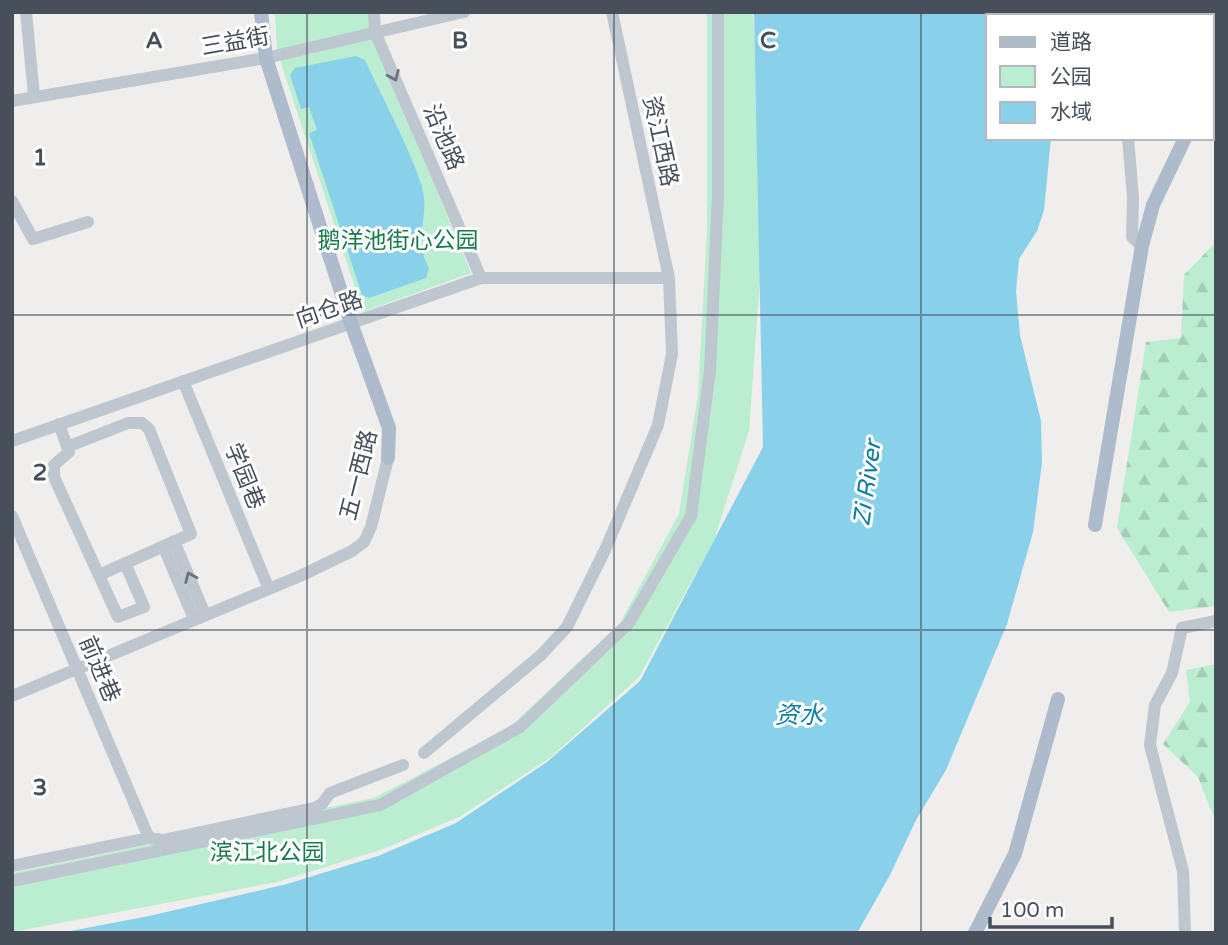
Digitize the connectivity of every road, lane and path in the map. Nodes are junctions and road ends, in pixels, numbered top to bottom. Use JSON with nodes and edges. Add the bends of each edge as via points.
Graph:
{"nodes":[{"id":1,"x":26,"y":12,"type":"edge"},
{"id":2,"x":261,"y":12,"type":"edge"},
{"id":3,"x":269,"y":12,"type":"edge"},
{"id":4,"x":374,"y":12,"type":"edge"},
{"id":5,"x":464,"y":12,"type":"edge"},
{"id":6,"x":612,"y":12,"type":"edge"},
{"id":7,"x":718,"y":12,"type":"edge"},
{"id":8,"x":375,"y":32,"type":"junction"},
{"id":9,"x":269,"y":57,"type":"junction"},
{"id":10,"x":34,"y":96,"type":"junction"},
{"id":11,"x":12,"y":100,"type":"edge"},
{"id":12,"x":1128,"y":140,"type":"edge"},
{"id":13,"x":1184,"y":140,"type":"edge"},
{"id":14,"x":12,"y":201,"type":"edge"},
{"id":15,"x":88,"y":222,"type":"dead end"},
{"id":16,"x":1142,"y":246,"type":"junction"},
{"id":17,"x":481,"y":278,"type":"junction"},
{"id":18,"x":669,"y":278,"type":"junction"},
{"id":19,"x":355,"y":322,"type":"junction"},
{"id":20,"x":183,"y":381,"type":"junction"},
{"id":21,"x":59,"y":424,"type":"junction"},
{"id":22,"x":12,"y":441,"type":"edge"},
{"id":23,"x":67,"y":447,"type":"junction"},
{"id":24,"x":388,"y":458,"type":"joint"},
{"id":25,"x":12,"y":516,"type":"edge"},
{"id":26,"x":1094,"y":525,"type":"dead end"},
{"id":27,"x":168,"y":544,"type":"junction"},
{"id":28,"x":125,"y":563,"type":"junction"},
{"id":29,"x":99,"y":575,"type":"junction"},
{"id":30,"x":268,"y":587,"type":"junction"},
{"id":31,"x":200,"y":616,"type":"junction"},
{"id":32,"x":1216,"y":621,"type":"edge"},
{"id":33,"x":78,"y":669,"type":"junction"},
{"id":34,"x":14,"y":690,"type":"edge"},
{"id":35,"x":1058,"y":699,"type":"dead end"},
{"id":36,"x":424,"y":753,"type":"dead end"},
{"id":37,"x":403,"y":765,"type":"dead end"},
{"id":38,"x":149,"y":838,"type":"junction"},
{"id":39,"x":12,"y":866,"type":"edge"},
{"id":40,"x":12,"y":881,"type":"edge"},
{"id":41,"x":976,"y":932,"type":"edge"},
{"id":42,"x":1185,"y":933,"type":"edge"}],
"edges":[{"from":1,"to":10,"type":"street"},
{"from":2,"to":9,"type":"main road"},
{"from":3,"to":9,"type":"main road","name":"五一西路"},
{"from":4,"to":8,"type":"street","name":"沿池路"},
{"from":5,"to":8,"type":"street","name":"三益街"},
{"from":6,"to":18,"type":"street","name":"资江西路"},
{"from":7,"to":40,"type":"street","via":[[718,195],[710,370],[691,516],[629,623],[520,727],[380,805]]},
{"from":8,"to":9,"type":"street","name":"三益街"},
{"from":8,"to":17,"type":"street","name":"沿池路","one_way":true},
{"from":9,"to":10,"type":"street","name":"三益街"},
{"from":9,"to":19,"type":"main road","name":"五一西路"},
{"from":10,"to":11,"type":"street","name":"三益街"},
{"from":12,"to":16,"type":"street","via":[[1132,237]]},
{"from":13,"to":16,"type":"main road","via":[[1153,205]]},
{"from":14,"to":15,"type":"street","via":[[33,239]]},
{"from":16,"to":26,"type":"main road"},
{"from":17,"to":18,"type":"street","name":"向仓路"},
{"from":17,"to":19,"type":"street","name":"向仓路"},
{"from":18,"to":36,"type":"street","name":"资江西路","via":[[672,354],[658,425],[578,607],[541,655]]},
{"from":19,"to":20,"type":"street","name":"向仓路"},
{"from":19,"to":24,"type":"main road","name":"五一西路","via":[[393,418]]},
{"from":20,"to":21,"type":"street","name":"向仓路"},
{"from":20,"to":30,"type":"street","name":"学园巷"},
{"from":21,"to":22,"type":"street","name":"向仓路"},
{"from":21,"to":23,"type":"street"},
{"from":23,"to":27,"type":"street","via":[[128,423],[142,423],[149,429],[191,534]]},
{"from":23,"to":29,"type":"street","via":[[69,452],[54,465],[54,477]]},
{"from":24,"to":30,"type":"street","name":"五一西路","via":[[364,542],[338,559]]},
{"from":25,"to":33,"type":"street","name":"前进巷"},
{"from":27,"to":28,"type":"street"},
{"from":27,"to":31,"type":"street"},
{"from":28,"to":29,"type":"street"},
{"from":28,"to":29,"type":"street","via":[[144,607],[118,617]]},
{"from":30,"to":31,"type":"street","name":"五一西路"},
{"from":31,"to":33,"type":"street","name":"五一西路"},
{"from":32,"to":42,"type":"street","via":[[1182,628],[1172,673],[1155,705],[1150,745],[1183,871]]},
{"from":33,"to":34,"type":"street","name":"五一西路"},
{"from":33,"to":38,"type":"street","name":"前进巷"},
{"from":35,"to":41,"type":"main road","via":[[1015,854]]},
{"from":37,"to":38,"type":"street","via":[[330,793],[314,808]]},
{"from":38,"to":39,"type":"street"}]}
